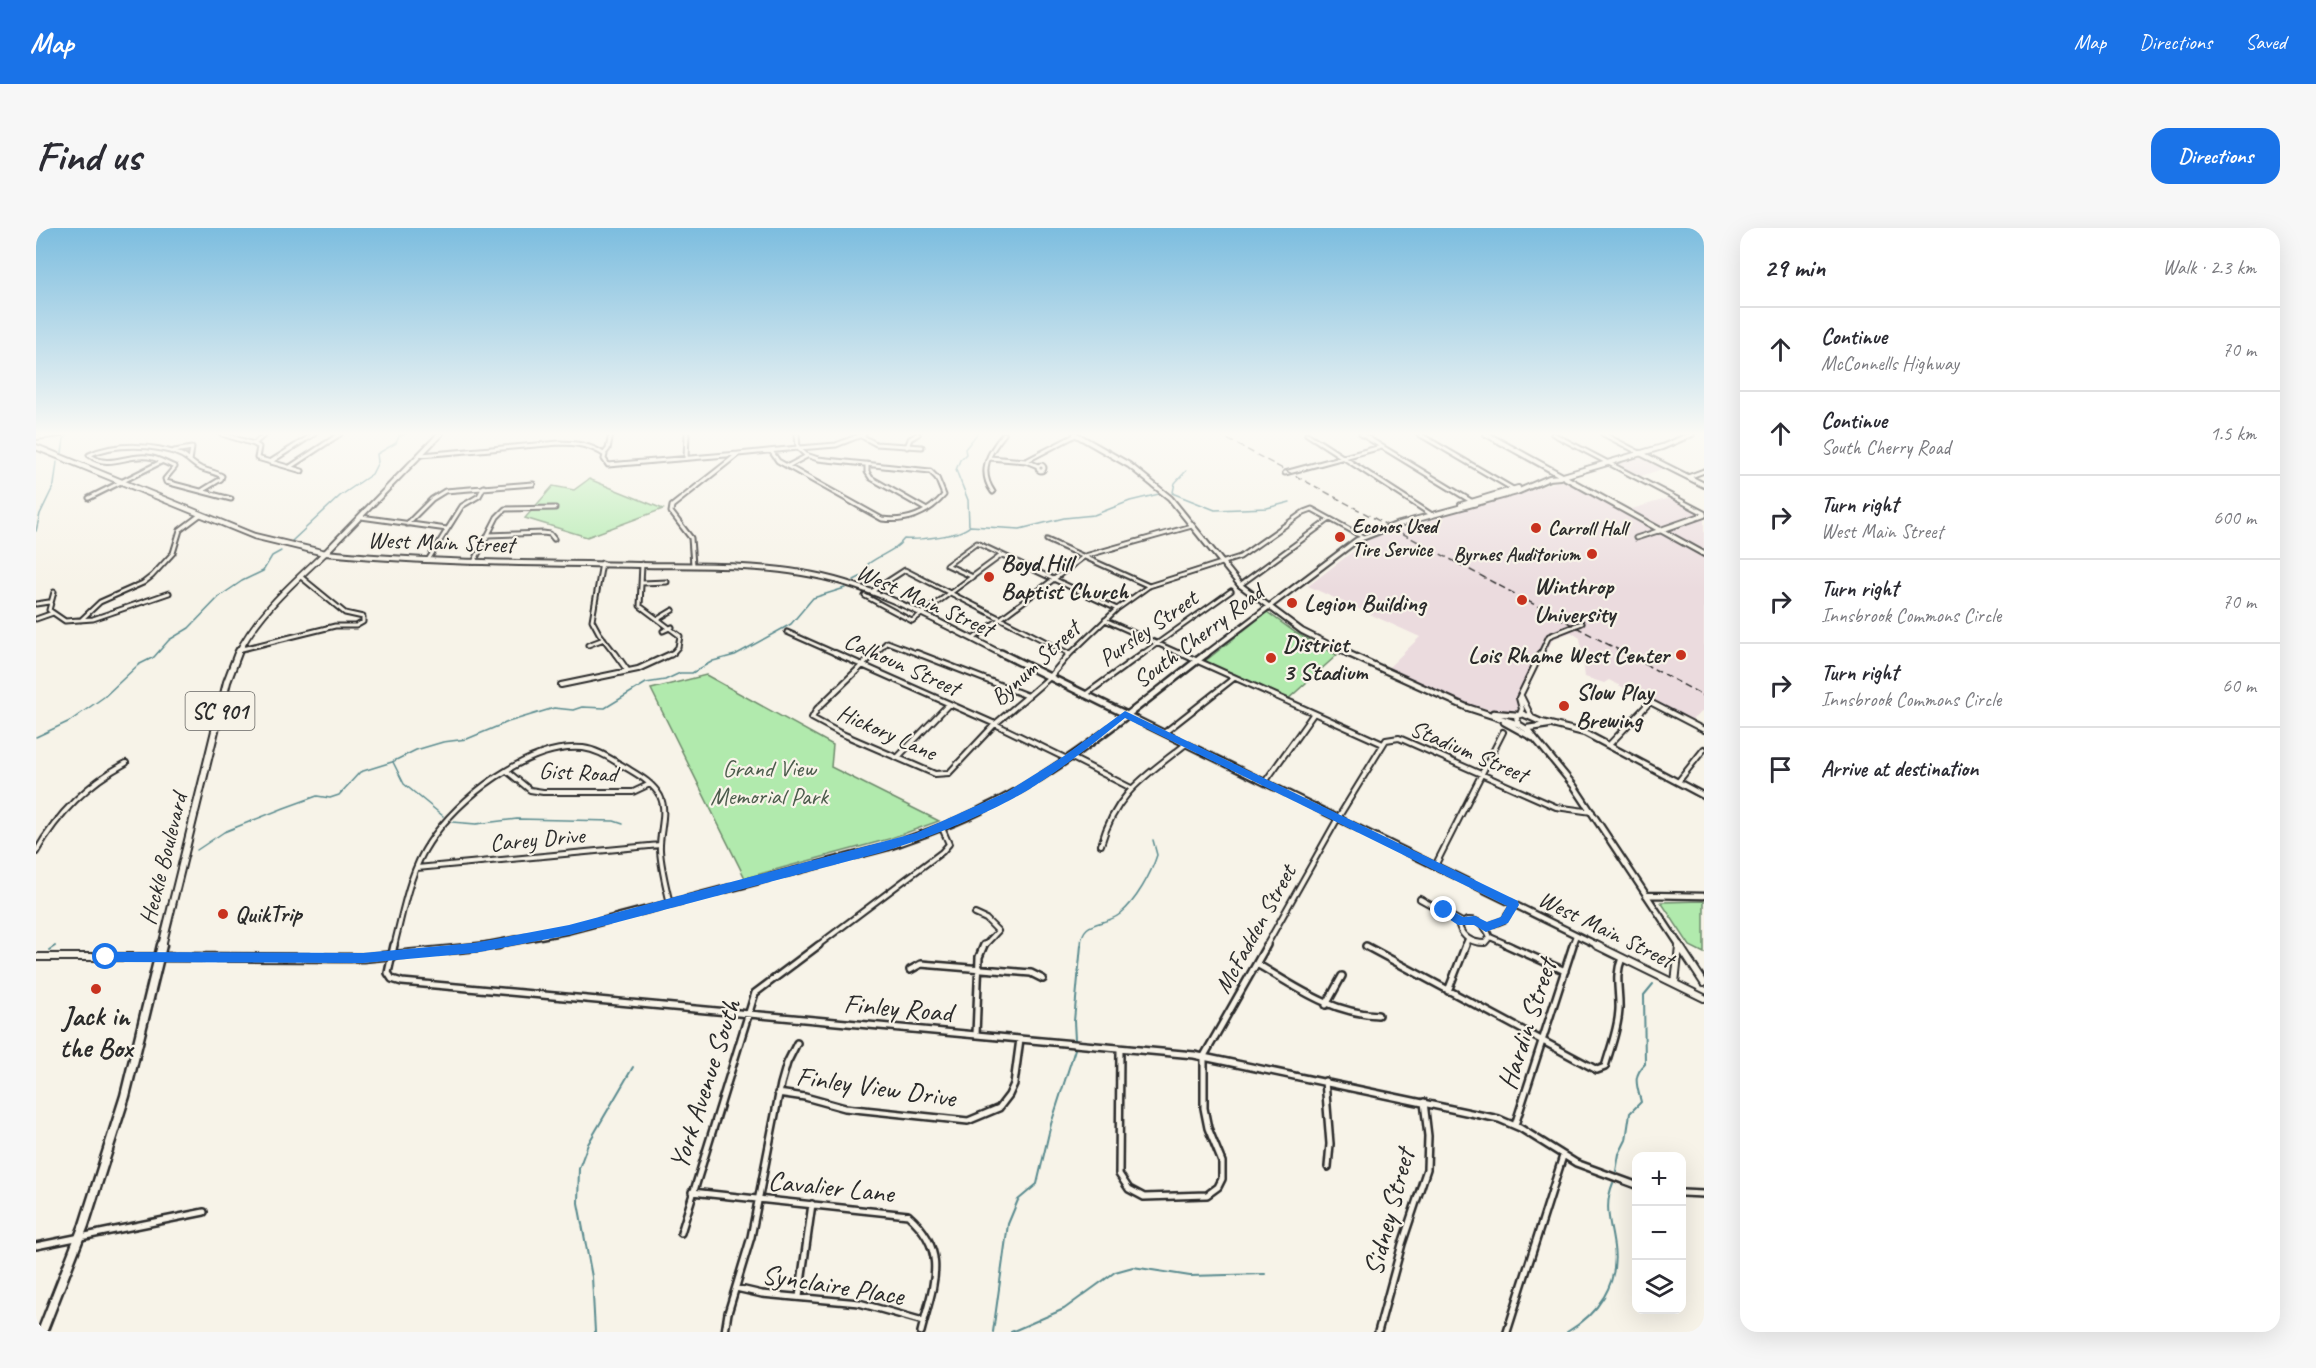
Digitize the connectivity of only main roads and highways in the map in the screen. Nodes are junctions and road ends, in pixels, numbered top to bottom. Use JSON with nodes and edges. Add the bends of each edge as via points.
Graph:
{"nodes":[{"id":1,"x":129,"y":486,"type":"edge"},
{"id":2,"x":391,"y":486,"type":"edge"},
{"id":3,"x":1531,"y":486,"type":"joint"},
{"id":4,"x":1578,"y":486,"type":"edge"},
{"id":5,"x":1460,"y":506,"type":"junction"},
{"id":6,"x":325,"y":553,"type":"junction"},
{"id":7,"x":1704,"y":555,"type":"edge"},
{"id":8,"x":1125,"y":714,"type":"junction"},
{"id":9,"x":159,"y":957,"type":"junction"},
{"id":10,"x":42,"y":1332,"type":"edge"}],
"edges":[{"from":1,"to":6,"type":"highway","name":"West Main Street","via":[[263,540]]},
{"from":2,"to":6,"type":"main road","name":"Heckle Boulevard","number":"SC 901"},
{"from":3,"to":5,"type":"main road"},
{"from":3,"to":5,"type":"main road"},
{"from":4,"to":7,"type":"main road"},
{"from":5,"to":8,"type":"main road","name":"South Cherry Road","via":[[1390,527],[1347,546]]},
{"from":6,"to":8,"type":"main road","name":"West Main Street","via":[[375,559],[693,565],[789,571],[871,592]]},
{"from":6,"to":9,"type":"highway","name":"Heckle Boulevard","number":"SC 901","via":[[259,618],[238,650]]},
{"from":8,"to":9,"type":"main road","name":"South Cherry Road","via":[[1068,758],[1002,800],[942,828],[887,847],[670,904],[474,948],[392,956]]},
{"from":9,"to":10,"type":"highway","name":"Heckle Boulevard","number":"SC 901","via":[[125,1096],[79,1237]]}]}
